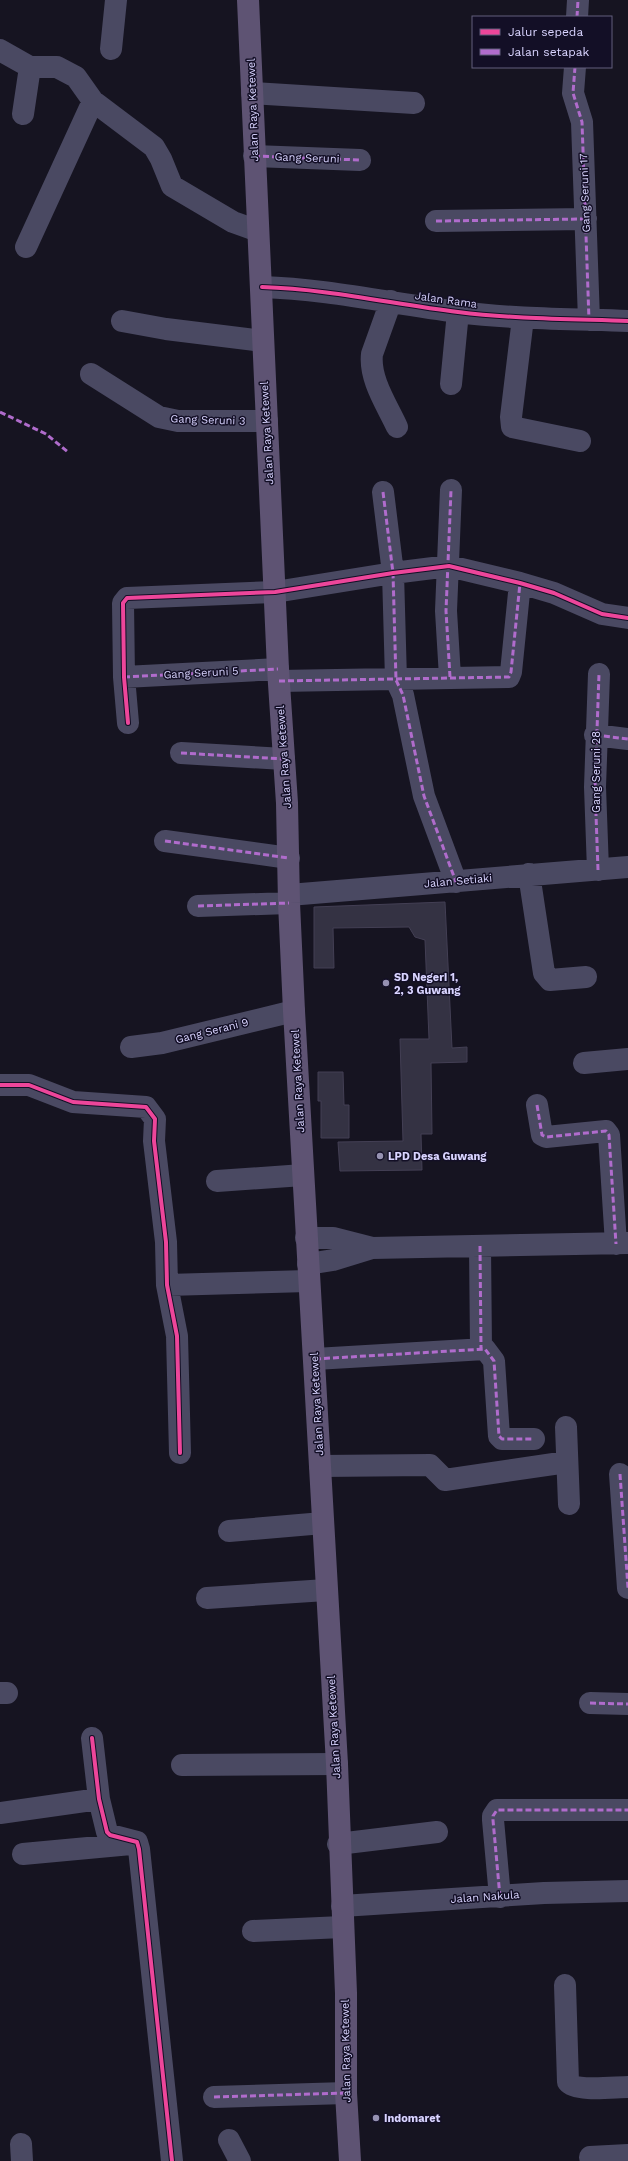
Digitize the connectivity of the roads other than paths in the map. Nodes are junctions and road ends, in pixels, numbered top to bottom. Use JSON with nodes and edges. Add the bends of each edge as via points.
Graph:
{"nodes":[{"id":1,"x":116,"y":0,"type":"edge"},
{"id":2,"x":248,"y":0,"type":"edge"},
{"id":3,"x":578,"y":0,"type":"edge"},
{"id":4,"x":578,"y":16,"type":"edge"},
{"id":5,"x":111,"y":49,"type":"dead end"},
{"id":6,"x":0,"y":50,"type":"edge"},
{"id":7,"x":30,"y":67,"type":"junction"},
{"id":8,"x":575,"y":68,"type":"edge"},
{"id":9,"x":252,"y":93,"type":"junction"},
{"id":10,"x":93,"y":102,"type":"junction"},
{"id":11,"x":414,"y":103,"type":"dead end"},
{"id":12,"x":23,"y":114,"type":"dead end"},
{"id":13,"x":254,"y":156,"type":"junction"},
{"id":14,"x":360,"y":160,"type":"dead end"},
{"id":15,"x":586,"y":219,"type":"junction"},
{"id":16,"x":436,"y":221,"type":"dead end"},
{"id":17,"x":258,"y":231,"type":"junction"},
{"id":18,"x":26,"y":247,"type":"dead end"},
{"id":19,"x":262,"y":287,"type":"junction"},
{"id":20,"x":391,"y":301,"type":"junction"},
{"id":21,"x":458,"y":312,"type":"junction"},
{"id":22,"x":523,"y":318,"type":"junction"},
{"id":23,"x":122,"y":320,"type":"dead end"},
{"id":24,"x":589,"y":320,"type":"junction"},
{"id":25,"x":628,"y":321,"type":"edge"},
{"id":26,"x":263,"y":341,"type":"junction"},
{"id":27,"x":91,"y":374,"type":"dead end"},
{"id":28,"x":451,"y":384,"type":"dead end"},
{"id":29,"x":267,"y":421,"type":"junction"},
{"id":30,"x":397,"y":427,"type":"dead end"},
{"id":31,"x":580,"y":441,"type":"dead end"},
{"id":32,"x":451,"y":490,"type":"dead end"},
{"id":33,"x":383,"y":492,"type":"dead end"},
{"id":34,"x":449,"y":566,"type":"junction"},
{"id":35,"x":393,"y":573,"type":"junction"},
{"id":36,"x":520,"y":583,"type":"junction"},
{"id":37,"x":275,"y":592,"type":"junction"},
{"id":38,"x":628,"y":618,"type":"edge"},
{"id":39,"x":599,"y":674,"type":"dead end"},
{"id":40,"x":279,"y":675,"type":"junction"},
{"id":41,"x":124,"y":677,"type":"junction"},
{"id":42,"x":450,"y":677,"type":"junction"},
{"id":43,"x":396,"y":680,"type":"junction"},
{"id":44,"x":128,"y":723,"type":"dead end"},
{"id":45,"x":595,"y":735,"type":"junction"},
{"id":46,"x":628,"y":739,"type":"edge"},
{"id":47,"x":181,"y":753,"type":"dead end"},
{"id":48,"x":284,"y":759,"type":"junction"},
{"id":49,"x":165,"y":841,"type":"dead end"},
{"id":50,"x":289,"y":858,"type":"junction"},
{"id":51,"x":628,"y":867,"type":"edge"},
{"id":52,"x":598,"y":870,"type":"junction"},
{"id":53,"x":529,"y":874,"type":"junction"},
{"id":54,"x":456,"y":882,"type":"junction"},
{"id":55,"x":288,"y":899,"type":"junction"},
{"id":56,"x":198,"y":906,"type":"dead end"},
{"id":57,"x":586,"y":977,"type":"dead end"},
{"id":58,"x":294,"y":1011,"type":"junction"},
{"id":59,"x":131,"y":1047,"type":"dead end"},
{"id":60,"x":628,"y":1059,"type":"edge"},
{"id":61,"x":584,"y":1063,"type":"dead end"},
{"id":62,"x":0,"y":1085,"type":"edge"},
{"id":63,"x":537,"y":1105,"type":"dead end"},
{"id":64,"x":303,"y":1175,"type":"junction"},
{"id":65,"x":216,"y":1181,"type":"dead end"},
{"id":66,"x":306,"y":1238,"type":"junction"},
{"id":67,"x":622,"y":1243,"type":"edge"},
{"id":68,"x":480,"y":1246,"type":"junction"},
{"id":69,"x":372,"y":1248,"type":"junction"},
{"id":70,"x":308,"y":1272,"type":"junction"},
{"id":71,"x":167,"y":1285,"type":"junction"},
{"id":72,"x":481,"y":1348,"type":"junction"},
{"id":73,"x":315,"y":1359,"type":"junction"},
{"id":74,"x":566,"y":1427,"type":"dead end"},
{"id":75,"x":534,"y":1439,"type":"dead end"},
{"id":76,"x":180,"y":1453,"type":"dead end"},
{"id":77,"x":567,"y":1462,"type":"junction"},
{"id":78,"x":320,"y":1466,"type":"junction"},
{"id":79,"x":620,"y":1474,"type":"dead end"},
{"id":80,"x":569,"y":1504,"type":"dead end"},
{"id":81,"x":323,"y":1523,"type":"junction"},
{"id":82,"x":229,"y":1531,"type":"dead end"},
{"id":83,"x":628,"y":1588,"type":"edge"},
{"id":84,"x":326,"y":1590,"type":"junction"},
{"id":85,"x":207,"y":1598,"type":"dead end"},
{"id":86,"x":590,"y":1703,"type":"dead end"},
{"id":87,"x":628,"y":1704,"type":"edge"},
{"id":88,"x":92,"y":1738,"type":"dead end"},
{"id":89,"x":337,"y":1764,"type":"junction"},
{"id":90,"x":182,"y":1765,"type":"dead end"},
{"id":91,"x":99,"y":1799,"type":"junction"},
{"id":92,"x":628,"y":1810,"type":"edge"},
{"id":93,"x":0,"y":1813,"type":"edge"},
{"id":94,"x":437,"y":1832,"type":"dead end"},
{"id":95,"x":138,"y":1844,"type":"junction"},
{"id":96,"x":338,"y":1844,"type":"junction"},
{"id":97,"x":23,"y":1854,"type":"dead end"},
{"id":98,"x":628,"y":1891,"type":"edge"},
{"id":99,"x":500,"y":1896,"type":"junction"},
{"id":100,"x":342,"y":1916,"type":"junction"},
{"id":101,"x":253,"y":1931,"type":"dead end"},
{"id":102,"x":565,"y":1985,"type":"dead end"},
{"id":103,"x":628,"y":2087,"type":"edge"},
{"id":104,"x":346,"y":2093,"type":"junction"},
{"id":105,"x":214,"y":2097,"type":"dead end"},
{"id":106,"x":229,"y":2140,"type":"dead end"},
{"id":107,"x":628,"y":2155,"type":"edge"},
{"id":108,"x":590,"y":2157,"type":"dead end"},
{"id":109,"x":172,"y":2161,"type":"edge"},
{"id":110,"x":240,"y":2161,"type":"edge"},
{"id":111,"x":350,"y":2161,"type":"edge"}],
"edges":[{"from":1,"to":5,"type":"street"},
{"from":2,"to":9,"type":"main road","name":"Jalan Raya Ketewel"},
{"from":3,"to":4,"type":"street"},
{"from":6,"to":7,"type":"street"},
{"from":7,"to":10,"type":"street","via":[[48,66],[66,70],[76,77]]},
{"from":7,"to":12,"type":"street"},
{"from":8,"to":15,"type":"street","name":"Gang Seruni 17","via":[[573,93],[582,122]]},
{"from":9,"to":11,"type":"street"},
{"from":9,"to":13,"type":"main road","name":"Jalan Raya Ketewel"},
{"from":10,"to":17,"type":"street","via":[[154,147],[172,186],[233,222]]},
{"from":10,"to":18,"type":"street"},
{"from":13,"to":14,"type":"street","name":"Gang Seruni"},
{"from":13,"to":17,"type":"main road","name":"Jalan Raya Ketewel"},
{"from":15,"to":16,"type":"street"},
{"from":15,"to":24,"type":"street","name":"Gang Seruni 17"},
{"from":17,"to":19,"type":"main road","name":"Jalan Raya Ketewel"},
{"from":19,"to":20,"type":"street","name":"Jalan Rama","via":[[295,288]]},
{"from":19,"to":26,"type":"main road","name":"Jalan Raya Ketewel"},
{"from":20,"to":21,"type":"street","name":"Jalan Rama"},
{"from":20,"to":30,"type":"street","via":[[371,362],[374,376]]},
{"from":21,"to":22,"type":"street","name":"Jalan Rama"},
{"from":21,"to":28,"type":"street"},
{"from":22,"to":24,"type":"street","name":"Jalan Rama"},
{"from":22,"to":31,"type":"street","via":[[512,427]]},
{"from":23,"to":26,"type":"street","via":[[166,329]]},
{"from":24,"to":25,"type":"street","name":"Jalan Rama"},
{"from":26,"to":29,"type":"main road","name":"Jalan Raya Ketewel"},
{"from":27,"to":29,"type":"street","name":"Gang Seruni 3","via":[[159,417],[178,421]]},
{"from":29,"to":37,"type":"main road","name":"Jalan Raya Ketewel"},
{"from":32,"to":34,"type":"street"},
{"from":33,"to":35,"type":"street"},
{"from":34,"to":35,"type":"street"},
{"from":34,"to":36,"type":"street"},
{"from":34,"to":42,"type":"street","via":[[446,611]]},
{"from":35,"to":37,"type":"street"},
{"from":35,"to":43,"type":"street"},
{"from":36,"to":38,"type":"street","via":[[554,592],[602,614]]},
{"from":36,"to":42,"type":"street","name":"Gang Seruni 5","via":[[511,675]]},
{"from":37,"to":40,"type":"main road","name":"Jalan Raya Ketewel"},
{"from":37,"to":41,"type":"street","via":[[127,598],[123,603]]},
{"from":39,"to":45,"type":"street","name":"Gang Seruni 28"},
{"from":40,"to":41,"type":"street","name":"Gang Seruni 5"},
{"from":40,"to":43,"type":"street","name":"Gang Seruni 5"},
{"from":40,"to":48,"type":"main road","name":"Jalan Raya Ketewel"},
{"from":41,"to":44,"type":"street"},
{"from":42,"to":43,"type":"street","name":"Gang Seruni 5"},
{"from":43,"to":54,"type":"street","via":[[403,695],[424,796]]},
{"from":45,"to":46,"type":"street"},
{"from":45,"to":52,"type":"street","name":"Gang Seruni 28"},
{"from":47,"to":48,"type":"street"},
{"from":48,"to":50,"type":"main road","name":"Jalan Raya Ketewel"},
{"from":49,"to":50,"type":"street"},
{"from":50,"to":55,"type":"main road","name":"Jalan Raya Ketewel"},
{"from":51,"to":52,"type":"street","name":"Jalan Setiaki"},
{"from":52,"to":53,"type":"street","name":"Jalan Setiaki"},
{"from":53,"to":54,"type":"street","name":"Jalan Setiaki"},
{"from":53,"to":57,"type":"street","via":[[544,973],[550,980]]},
{"from":54,"to":55,"type":"street","name":"Jalan Setiaki"},
{"from":55,"to":56,"type":"street","name":"Jalan Setiaki"},
{"from":55,"to":58,"type":"main road","name":"Jalan Raya Ketewel"},
{"from":58,"to":59,"type":"street","name":"Gang Serani 9","via":[[174,1040]]},
{"from":58,"to":64,"type":"main road","name":"Jalan Raya Ketewel"},
{"from":60,"to":61,"type":"street"},
{"from":62,"to":71,"type":"street","via":[[29,1085],[73,1102],[146,1107],[155,1119],[154,1141],[166,1242]]},
{"from":63,"to":67,"type":"street","via":[[542,1135],[546,1138],[606,1131],[609,1135]]},
{"from":64,"to":65,"type":"street"},
{"from":64,"to":66,"type":"main road","name":"Jalan Raya Ketewel"},
{"from":66,"to":69,"type":"street","via":[[333,1238]]},
{"from":66,"to":70,"type":"main road","name":"Jalan Raya Ketewel"},
{"from":67,"to":68,"type":"street"},
{"from":68,"to":69,"type":"street"},
{"from":68,"to":72,"type":"street"},
{"from":69,"to":70,"type":"street","via":[[333,1260]]},
{"from":70,"to":71,"type":"street"},
{"from":70,"to":73,"type":"main road","name":"Jalan Raya Ketewel"},
{"from":71,"to":76,"type":"street","via":[[177,1336]]},
{"from":72,"to":73,"type":"street"},
{"from":72,"to":75,"type":"street","via":[[490,1353],[494,1361],[499,1436]]},
{"from":73,"to":78,"type":"main road","name":"Jalan Raya Ketewel"},
{"from":74,"to":77,"type":"street"},
{"from":77,"to":78,"type":"street","via":[[445,1480],[430,1465]]},
{"from":77,"to":80,"type":"street"},
{"from":78,"to":81,"type":"main road","name":"Jalan Raya Ketewel"},
{"from":79,"to":83,"type":"street"},
{"from":81,"to":82,"type":"street"},
{"from":81,"to":84,"type":"main road","name":"Jalan Raya Ketewel"},
{"from":84,"to":85,"type":"street"},
{"from":84,"to":89,"type":"main road","name":"Jalan Raya Ketewel"},
{"from":86,"to":87,"type":"street"},
{"from":88,"to":91,"type":"street"},
{"from":89,"to":90,"type":"street"},
{"from":89,"to":96,"type":"main road","name":"Jalan Raya Ketewel"},
{"from":91,"to":93,"type":"street"},
{"from":91,"to":95,"type":"street","via":[[107,1832]]},
{"from":92,"to":99,"type":"street","via":[[501,1809],[494,1812],[492,1820]]},
{"from":94,"to":96,"type":"street"},
{"from":95,"to":97,"type":"street"},
{"from":95,"to":109,"type":"street"},
{"from":96,"to":100,"type":"main road","name":"Jalan Raya Ketewel"},
{"from":98,"to":99,"type":"street","name":"Jalan Nakula"},
{"from":99,"to":100,"type":"street","name":"Jalan Nakula"},
{"from":100,"to":101,"type":"street","name":"Jalan Nakula"},
{"from":100,"to":104,"type":"main road","name":"Jalan Raya Ketewel","via":[[346,1993]]},
{"from":102,"to":103,"type":"street","via":[[568,2082],[579,2088]]},
{"from":104,"to":105,"type":"street"},
{"from":104,"to":111,"type":"main road","name":"Jalan Raya Ketewel"},
{"from":106,"to":110,"type":"street"},
{"from":107,"to":108,"type":"street"}]}
